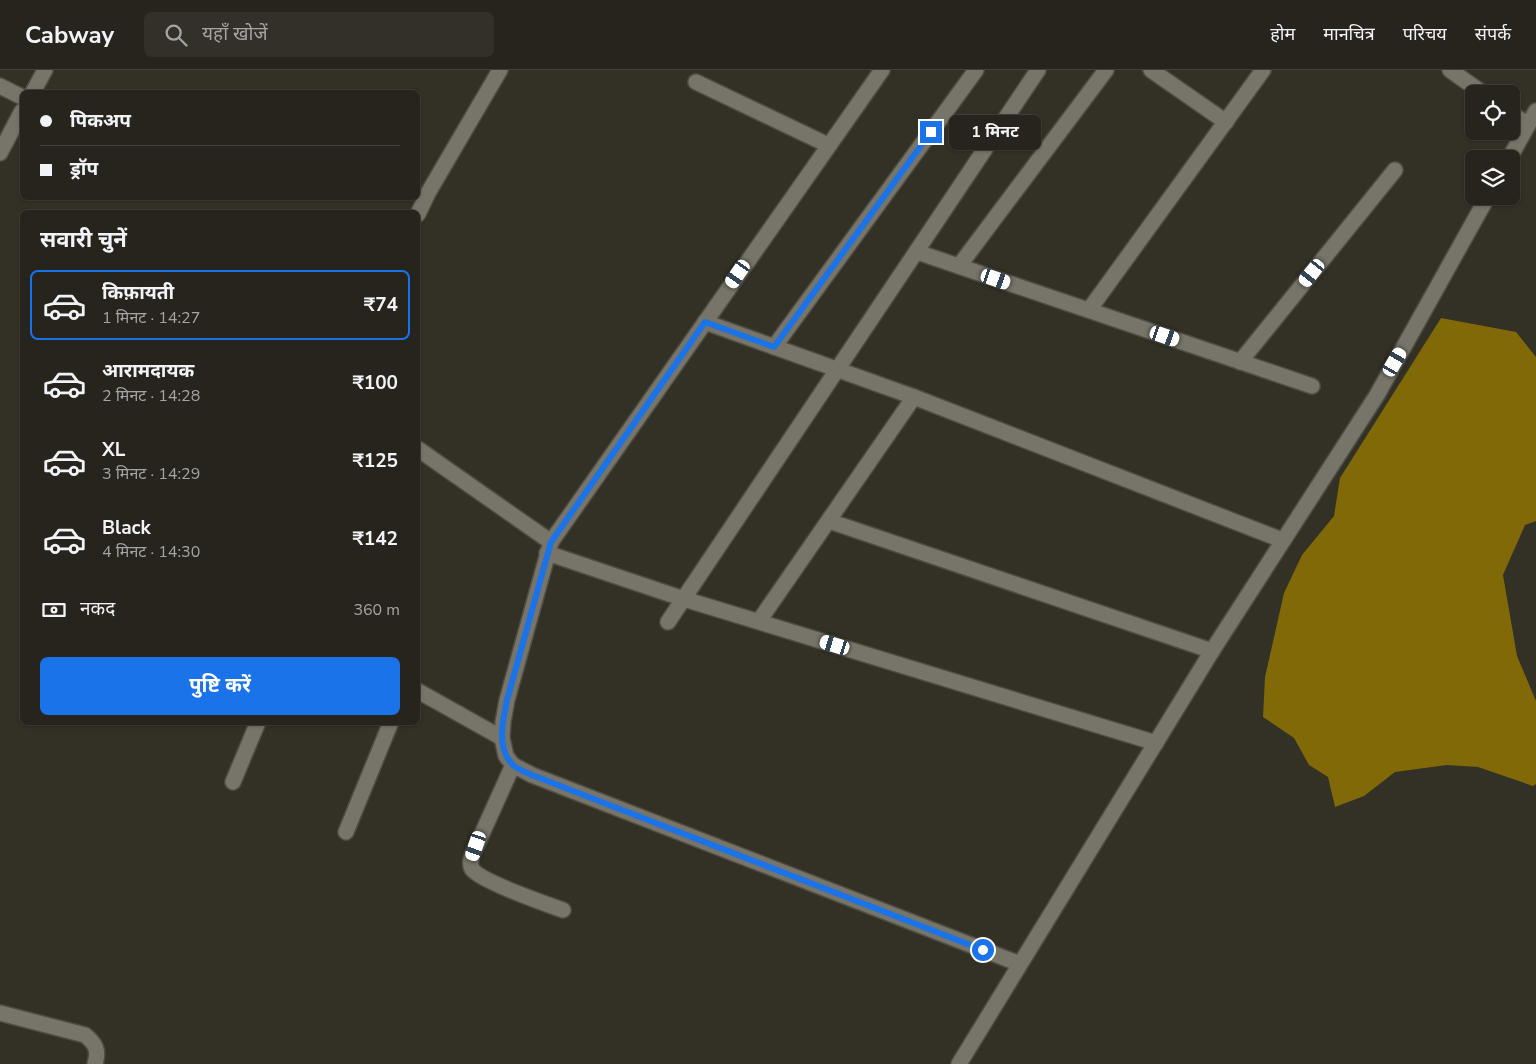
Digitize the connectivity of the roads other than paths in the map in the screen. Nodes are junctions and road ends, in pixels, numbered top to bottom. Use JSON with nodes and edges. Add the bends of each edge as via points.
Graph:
{"nodes":[{"id":1,"x":45,"y":70,"type":"edge"},
{"id":2,"x":500,"y":70,"type":"edge"},
{"id":3,"x":882,"y":70,"type":"edge"},
{"id":4,"x":976,"y":70,"type":"edge"},
{"id":5,"x":1038,"y":70,"type":"edge"},
{"id":6,"x":1106,"y":70,"type":"edge"},
{"id":7,"x":1151,"y":70,"type":"edge"},
{"id":8,"x":1263,"y":70,"type":"edge"},
{"id":9,"x":1450,"y":70,"type":"edge"},
{"id":10,"x":696,"y":82,"type":"dead end"},
{"id":11,"x":1471,"y":85,"type":"edge"},
{"id":12,"x":0,"y":86,"type":"edge"},
{"id":13,"x":34,"y":90,"type":"edge"},
{"id":14,"x":20,"y":96,"type":"edge"},
{"id":15,"x":1536,"y":111,"type":"edge"},
{"id":16,"x":20,"y":115,"type":"edge"},
{"id":17,"x":1520,"y":120,"type":"edge"},
{"id":18,"x":1226,"y":122,"type":"junction"},
{"id":19,"x":1528,"y":125,"type":"junction"},
{"id":20,"x":828,"y":145,"type":"junction"},
{"id":21,"x":1514,"y":150,"type":"edge"},
{"id":22,"x":0,"y":153,"type":"edge"},
{"id":23,"x":1395,"y":170,"type":"dead end"},
{"id":24,"x":1483,"y":205,"type":"edge"},
{"id":25,"x":420,"y":210,"type":"edge"},
{"id":26,"x":916,"y":252,"type":"junction"},
{"id":27,"x":959,"y":266,"type":"junction"},
{"id":28,"x":1089,"y":310,"type":"junction"},
{"id":29,"x":705,"y":322,"type":"junction"},
{"id":30,"x":774,"y":347,"type":"junction"},
{"id":31,"x":1240,"y":362,"type":"junction"},
{"id":32,"x":838,"y":370,"type":"junction"},
{"id":33,"x":1312,"y":386,"type":"dead end"},
{"id":34,"x":914,"y":397,"type":"junction"},
{"id":35,"x":420,"y":457,"type":"edge"},
{"id":36,"x":829,"y":520,"type":"junction"},
{"id":37,"x":1282,"y":540,"type":"junction"},
{"id":38,"x":549,"y":547,"type":"junction"},
{"id":39,"x":684,"y":599,"type":"junction"},
{"id":40,"x":668,"y":622,"type":"dead end"},
{"id":41,"x":759,"y":622,"type":"junction"},
{"id":42,"x":1212,"y":651,"type":"junction"},
{"id":43,"x":420,"y":692,"type":"edge"},
{"id":44,"x":257,"y":725,"type":"edge"},
{"id":45,"x":390,"y":725,"type":"edge"},
{"id":46,"x":502,"y":738,"type":"junction"},
{"id":47,"x":1156,"y":743,"type":"junction"},
{"id":48,"x":513,"y":766,"type":"junction"},
{"id":49,"x":233,"y":782,"type":"dead end"},
{"id":50,"x":346,"y":832,"type":"dead end"},
{"id":51,"x":563,"y":910,"type":"dead end"},
{"id":52,"x":1020,"y":964,"type":"junction"},
{"id":53,"x":0,"y":1012,"type":"edge"},
{"id":54,"x":95,"y":1064,"type":"edge"},
{"id":55,"x":959,"y":1064,"type":"edge"}],
"edges":[{"from":1,"to":13,"type":"street"},
{"from":2,"to":25,"type":"street"},
{"from":3,"to":20,"type":"street"},
{"from":4,"to":30,"type":"street"},
{"from":5,"to":26,"type":"street"},
{"from":6,"to":27,"type":"street"},
{"from":7,"to":18,"type":"street"},
{"from":8,"to":18,"type":"street"},
{"from":9,"to":11,"type":"street"},
{"from":10,"to":20,"type":"street"},
{"from":12,"to":14,"type":"street"},
{"from":15,"to":19,"type":"street"},
{"from":16,"to":22,"type":"street"},
{"from":17,"to":19,"type":"street"},
{"from":18,"to":28,"type":"street"},
{"from":19,"to":21,"type":"street"},
{"from":20,"to":29,"type":"street"},
{"from":23,"to":31,"type":"street"},
{"from":24,"to":37,"type":"street","via":[[1377,395]]},
{"from":26,"to":27,"type":"street"},
{"from":26,"to":32,"type":"street"},
{"from":27,"to":28,"type":"street"},
{"from":28,"to":31,"type":"street"},
{"from":29,"to":30,"type":"street"},
{"from":29,"to":38,"type":"street"},
{"from":30,"to":32,"type":"street"},
{"from":31,"to":33,"type":"street"},
{"from":32,"to":34,"type":"street"},
{"from":32,"to":39,"type":"street"},
{"from":34,"to":36,"type":"street"},
{"from":34,"to":37,"type":"street"},
{"from":35,"to":38,"type":"street"},
{"from":36,"to":41,"type":"street"},
{"from":36,"to":42,"type":"street"},
{"from":37,"to":42,"type":"street"},
{"from":38,"to":39,"type":"street"},
{"from":38,"to":46,"type":"street","via":[[507,700]]},
{"from":39,"to":40,"type":"street"},
{"from":39,"to":41,"type":"street"},
{"from":41,"to":47,"type":"street"},
{"from":42,"to":47,"type":"street"},
{"from":43,"to":46,"type":"street"},
{"from":44,"to":49,"type":"street"},
{"from":45,"to":50,"type":"street"},
{"from":46,"to":48,"type":"street","via":[[506,756]]},
{"from":47,"to":52,"type":"street"},
{"from":48,"to":51,"type":"street","via":[[476,846],[471,867],[495,883]]},
{"from":48,"to":52,"type":"street"},
{"from":52,"to":55,"type":"street"},
{"from":53,"to":54,"type":"street","via":[[85,1035],[98,1049]]}]}
